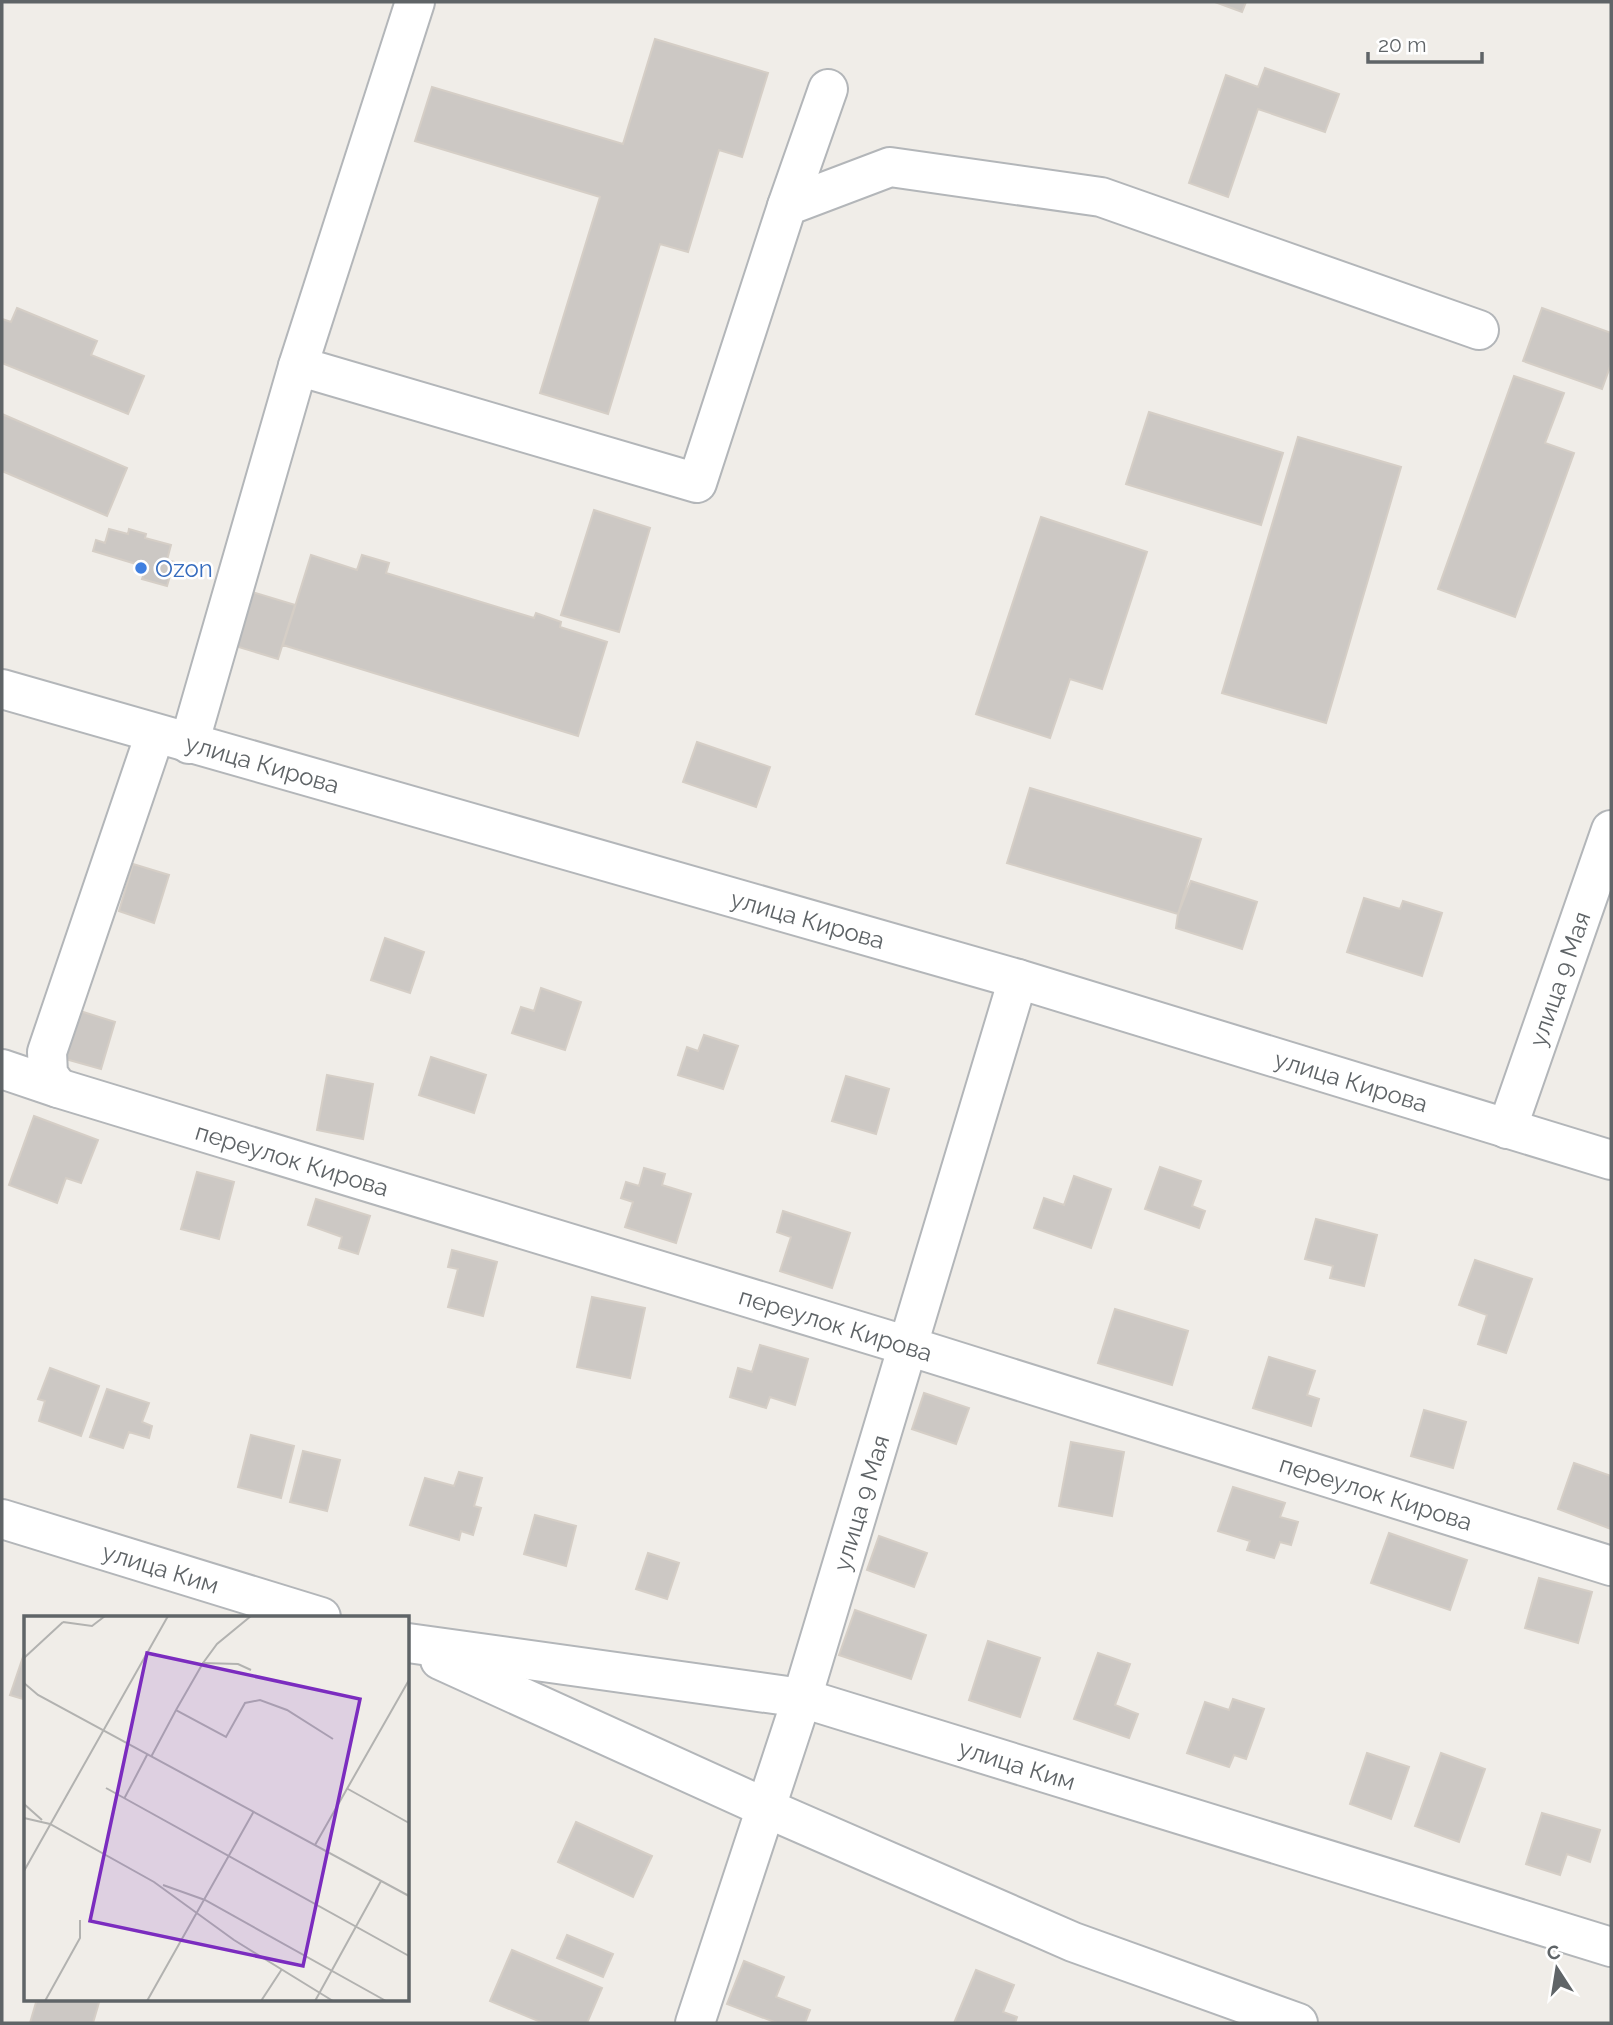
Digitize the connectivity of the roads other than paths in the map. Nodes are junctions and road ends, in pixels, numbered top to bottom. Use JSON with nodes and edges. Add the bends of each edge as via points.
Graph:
{"nodes":[{"id":1,"x":415,"y":2,"type":"edge"},
{"id":2,"x":828,"y":89,"type":"dead end"},
{"id":3,"x":787,"y":206,"type":"junction"},
{"id":4,"x":1479,"y":330,"type":"dead end"},
{"id":5,"x":298,"y":366,"type":"junction"},
{"id":6,"x":2,"y":689,"type":"edge"},
{"id":7,"x":172,"y":739,"type":"junction"},
{"id":8,"x":1611,"y":830,"type":"edge"},
{"id":9,"x":1018,"y":979,"type":"junction"},
{"id":10,"x":2,"y":1069,"type":"edge"},
{"id":11,"x":58,"y":1088,"type":"junction"},
{"id":12,"x":1507,"y":1129,"type":"junction"},
{"id":13,"x":1611,"y":1160,"type":"edge"},
{"id":14,"x":908,"y":1346,"type":"junction"},
{"id":15,"x":2,"y":1519,"type":"edge"},
{"id":16,"x":1611,"y":1566,"type":"edge"},
{"id":17,"x":318,"y":1616,"type":"edge"},
{"id":18,"x":410,"y":1644,"type":"edge"},
{"id":19,"x":410,"y":1645,"type":"edge"},
{"id":20,"x":802,"y":1698,"type":"junction"},
{"id":21,"x":766,"y":1808,"type":"junction"},
{"id":22,"x":1611,"y":1947,"type":"edge"},
{"id":23,"x":695,"y":2023,"type":"edge"},
{"id":24,"x":1298,"y":2023,"type":"edge"}],
"edges":[{"from":1,"to":5,"type":"street"},
{"from":2,"to":3,"type":"street"},
{"from":3,"to":4,"type":"street","via":[[890,167],[1101,197]]},
{"from":3,"to":5,"type":"street","via":[[697,483]]},
{"from":5,"to":7,"type":"street"},
{"from":6,"to":7,"type":"street","name":"улица Кирова"},
{"from":7,"to":9,"type":"street","name":"улица Кирова"},
{"from":7,"to":11,"type":"street","via":[[47,1052],[48,1073]]},
{"from":8,"to":12,"type":"street","name":"улица 9 Мая"},
{"from":9,"to":12,"type":"street","name":"улица Кирова"},
{"from":9,"to":14,"type":"street","name":"улица 9 Мая"},
{"from":10,"to":11,"type":"street","name":"переулок Кирова"},
{"from":11,"to":14,"type":"street","name":"переулок Кирова"},
{"from":12,"to":13,"type":"street","name":"улица Кирова"},
{"from":14,"to":16,"type":"street","name":"переулок Кирова"},
{"from":14,"to":20,"type":"street","name":"улица 9 Мая"},
{"from":15,"to":17,"type":"street","name":"улица Ким"},
{"from":18,"to":20,"type":"street","name":"улица Ким"},
{"from":19,"to":21,"type":"street","name":"улица Ким"},
{"from":20,"to":21,"type":"street","name":"улица 9 Мая"},
{"from":20,"to":22,"type":"street","name":"улица Ким"},
{"from":21,"to":23,"type":"street","name":"улица 9 Мая"},
{"from":21,"to":24,"type":"street","name":"улица Ким","via":[[1073,1942]]}]}
